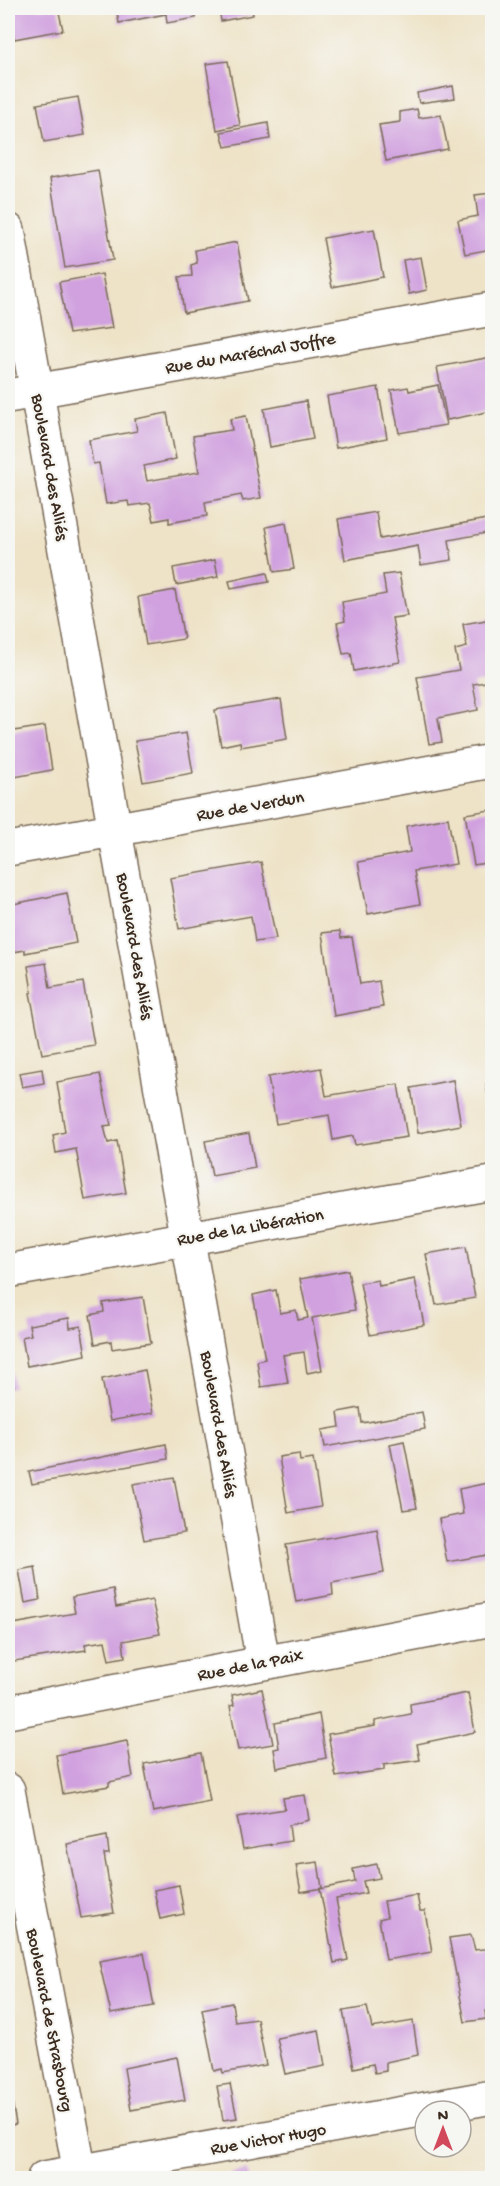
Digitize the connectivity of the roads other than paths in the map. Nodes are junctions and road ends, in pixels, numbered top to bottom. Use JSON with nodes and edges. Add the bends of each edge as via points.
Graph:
{"nodes":[{"id":1,"x":8,"y":230,"type":"edge"},
{"id":2,"x":492,"y":309,"type":"edge"},
{"id":3,"x":22,"y":393,"type":"edge"},
{"id":4,"x":492,"y":761,"type":"edge"},
{"id":5,"x":116,"y":829,"type":"junction"},
{"id":6,"x":8,"y":849,"type":"edge"},
{"id":7,"x":492,"y":1183,"type":"edge"},
{"id":8,"x":187,"y":1238,"type":"junction"},
{"id":9,"x":8,"y":1271,"type":"edge"},
{"id":10,"x":492,"y":1619,"type":"edge"},
{"id":11,"x":263,"y":1662,"type":"junction"},
{"id":12,"x":8,"y":1712,"type":"edge"},
{"id":13,"x":8,"y":1790,"type":"edge"},
{"id":14,"x":492,"y":2097,"type":"edge"},
{"id":15,"x":80,"y":2175,"type":"edge"},
{"id":16,"x":44,"y":2178,"type":"edge"}],
"edges":[{"from":1,"to":3,"type":"street","name":"Boulevard des Alliés"},
{"from":2,"to":3,"type":"street","name":"Rue du Maréchal Joffre"},
{"from":3,"to":5,"type":"street","name":"Boulevard des Alliés"},
{"from":4,"to":5,"type":"street","name":"Rue de Verdun"},
{"from":5,"to":6,"type":"street","name":"Rue de Verdun"},
{"from":5,"to":8,"type":"street","name":"Boulevard des Alliés"},
{"from":7,"to":8,"type":"street","name":"Rue de la Libération"},
{"from":8,"to":9,"type":"street","name":"Rue de la Libération"},
{"from":8,"to":11,"type":"street","name":"Boulevard des Alliés"},
{"from":10,"to":11,"type":"street","name":"Rue de la Paix"},
{"from":11,"to":12,"type":"street","name":"Rue de la Paix"},
{"from":13,"to":15,"type":"street","name":"Boulevard de Strasbourg"},
{"from":14,"to":15,"type":"street","name":"Rue Victor Hugo"},
{"from":15,"to":16,"type":"street","name":"Rue Victor Hugo"}]}
